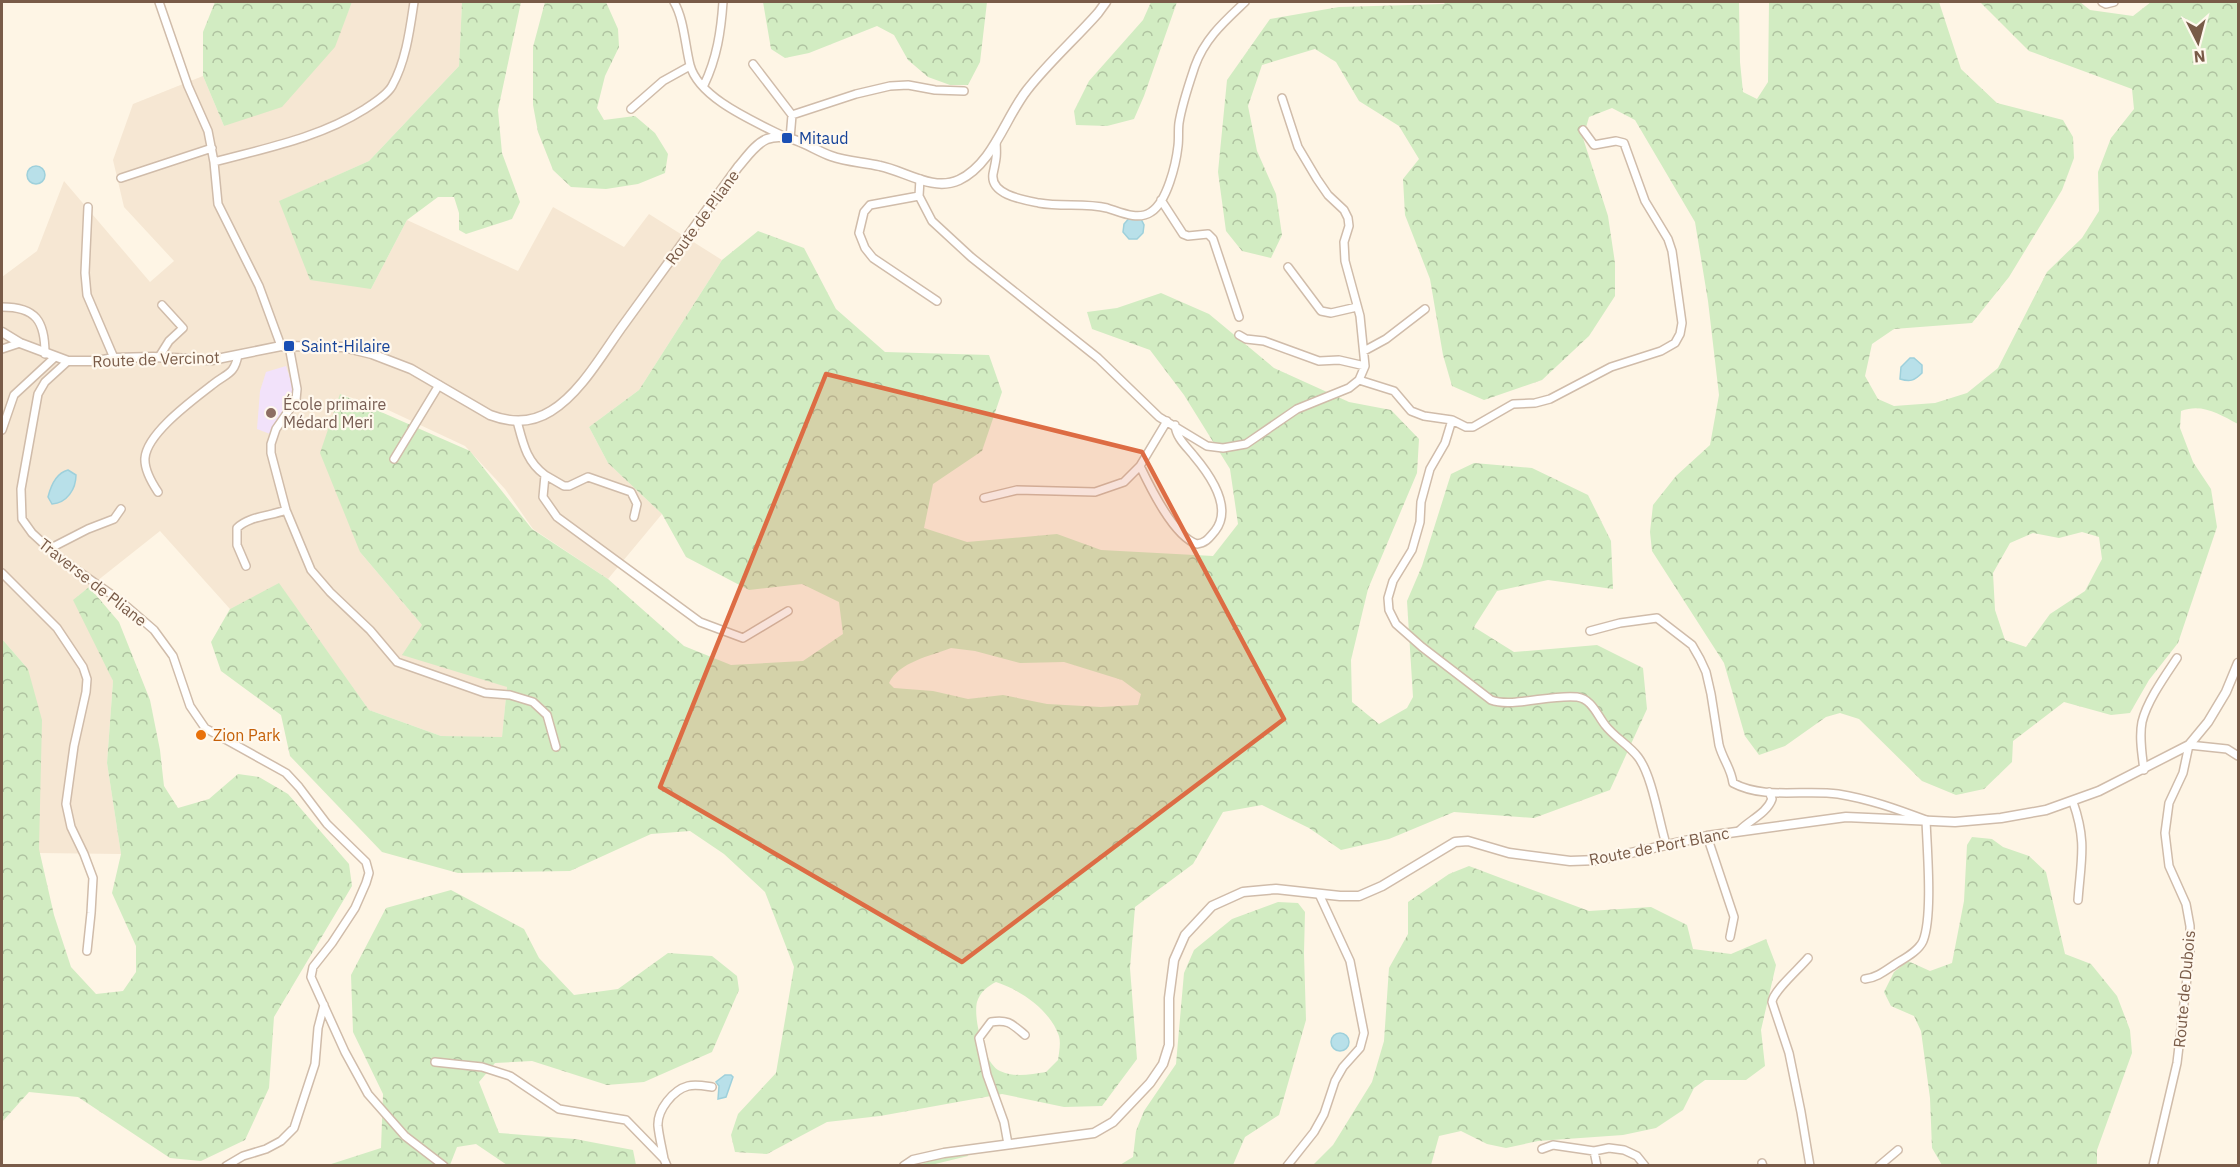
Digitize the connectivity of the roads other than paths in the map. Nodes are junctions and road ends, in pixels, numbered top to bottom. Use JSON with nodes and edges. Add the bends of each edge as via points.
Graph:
{"nodes":[{"id":1,"x":159,"y":2,"type":"edge"},
{"id":2,"x":414,"y":2,"type":"edge"},
{"id":3,"x":674,"y":2,"type":"edge"},
{"id":4,"x":723,"y":2,"type":"edge"},
{"id":5,"x":1106,"y":2,"type":"edge"},
{"id":6,"x":1245,"y":2,"type":"edge"},
{"id":7,"x":2102,"y":2,"type":"edge"},
{"id":8,"x":2114,"y":2,"type":"edge"},
{"id":9,"x":753,"y":64,"type":"dead end"},
{"id":10,"x":690,"y":66,"type":"junction"},
{"id":11,"x":704,"y":86,"type":"junction"},
{"id":12,"x":963,"y":90,"type":"dead end"},
{"id":13,"x":1282,"y":98,"type":"dead end"},
{"id":14,"x":631,"y":109,"type":"dead end"},
{"id":15,"x":792,"y":115,"type":"junction"},
{"id":16,"x":1583,"y":130,"type":"dead end"},
{"id":17,"x":789,"y":139,"type":"junction"},
{"id":18,"x":996,"y":142,"type":"junction"},
{"id":19,"x":212,"y":148,"type":"junction"},
{"id":20,"x":214,"y":162,"type":"junction"},
{"id":21,"x":122,"y":178,"type":"dead end"},
{"id":22,"x":920,"y":179,"type":"junction"},
{"id":23,"x":920,"y":196,"type":"junction"},
{"id":24,"x":1161,"y":200,"type":"junction"},
{"id":25,"x":88,"y":207,"type":"dead end"},
{"id":26,"x":1288,"y":267,"type":"dead end"},
{"id":27,"x":937,"y":301,"type":"dead end"},
{"id":28,"x":162,"y":305,"type":"dead end"},
{"id":29,"x":2,"y":307,"type":"edge"},
{"id":30,"x":1358,"y":307,"type":"junction"},
{"id":31,"x":1425,"y":309,"type":"dead end"},
{"id":32,"x":1239,"y":317,"type":"dead end"},
{"id":33,"x":2,"y":332,"type":"edge"},
{"id":34,"x":1239,"y":335,"type":"dead end"},
{"id":35,"x":20,"y":344,"type":"junction"},
{"id":36,"x":285,"y":346,"type":"junction"},
{"id":37,"x":2,"y":349,"type":"edge"},
{"id":38,"x":1364,"y":351,"type":"junction"},
{"id":39,"x":45,"y":354,"type":"junction"},
{"id":40,"x":238,"y":355,"type":"junction"},
{"id":41,"x":54,"y":357,"type":"junction"},
{"id":42,"x":159,"y":357,"type":"junction"},
{"id":43,"x":114,"y":358,"type":"junction"},
{"id":44,"x":68,"y":361,"type":"junction"},
{"id":45,"x":1365,"y":366,"type":"junction"},
{"id":46,"x":1359,"y":380,"type":"junction"},
{"id":47,"x":439,"y":385,"type":"junction"},
{"id":48,"x":1452,"y":420,"type":"junction"},
{"id":49,"x":518,"y":421,"type":"junction"},
{"id":50,"x":1167,"y":421,"type":"junction"},
{"id":51,"x":1175,"y":425,"type":"junction"},
{"id":52,"x":2,"y":430,"type":"edge"},
{"id":53,"x":394,"y":459,"type":"dead end"},
{"id":54,"x":1140,"y":466,"type":"junction"},
{"id":55,"x":545,"y":475,"type":"junction"},
{"id":56,"x":158,"y":492,"type":"dead end"},
{"id":57,"x":984,"y":498,"type":"dead end"},
{"id":58,"x":120,"y":509,"type":"dead end"},
{"id":59,"x":286,"y":510,"type":"junction"},
{"id":60,"x":634,"y":517,"type":"dead end"},
{"id":61,"x":49,"y":549,"type":"junction"},
{"id":62,"x":246,"y":566,"type":"dead end"},
{"id":63,"x":2,"y":573,"type":"edge"},
{"id":64,"x":788,"y":611,"type":"dead end"},
{"id":65,"x":1590,"y":631,"type":"dead end"},
{"id":66,"x":2177,"y":658,"type":"dead end"},
{"id":67,"x":2238,"y":663,"type":"edge"},
{"id":68,"x":2189,"y":746,"type":"junction"},
{"id":69,"x":556,"y":747,"type":"dead end"},
{"id":70,"x":2238,"y":756,"type":"edge"},
{"id":71,"x":2144,"y":770,"type":"junction"},
{"id":72,"x":1769,"y":792,"type":"junction"},
{"id":73,"x":2073,"y":802,"type":"junction"},
{"id":74,"x":1926,"y":820,"type":"junction"},
{"id":75,"x":1740,"y":830,"type":"junction"},
{"id":76,"x":1707,"y":836,"type":"junction"},
{"id":77,"x":1666,"y":844,"type":"junction"},
{"id":78,"x":1319,"y":894,"type":"junction"},
{"id":79,"x":2078,"y":900,"type":"dead end"},
{"id":80,"x":1730,"y":937,"type":"dead end"},
{"id":81,"x":87,"y":951,"type":"dead end"},
{"id":82,"x":1808,"y":958,"type":"dead end"},
{"id":83,"x":1865,"y":979,"type":"dead end"},
{"id":84,"x":324,"y":1005,"type":"junction"},
{"id":85,"x":1025,"y":1035,"type":"dead end"},
{"id":86,"x":435,"y":1062,"type":"dead end"},
{"id":87,"x":712,"y":1087,"type":"dead end"},
{"id":88,"x":1008,"y":1144,"type":"junction"},
{"id":89,"x":1542,"y":1149,"type":"dead end"},
{"id":90,"x":1898,"y":1150,"type":"dead end"},
{"id":91,"x":1594,"y":1151,"type":"junction"},
{"id":92,"x":665,"y":1162,"type":"edge"},
{"id":93,"x":226,"y":1166,"type":"edge"},
{"id":94,"x":444,"y":1166,"type":"edge"},
{"id":95,"x":904,"y":1166,"type":"edge"},
{"id":96,"x":1287,"y":1166,"type":"edge"},
{"id":97,"x":1597,"y":1166,"type":"edge"},
{"id":98,"x":1646,"y":1166,"type":"edge"},
{"id":99,"x":1809,"y":1166,"type":"edge"},
{"id":100,"x":1879,"y":1166,"type":"edge"},
{"id":101,"x":2153,"y":1166,"type":"edge"}],
"edges":[{"from":1,"to":19,"type":"street"},
{"from":2,"to":20,"type":"street","via":[[400,68],[391,88],[374,103],[345,122],[316,134]]},
{"from":3,"to":10,"type":"street"},
{"from":4,"to":11,"type":"street","via":[[720,39]]},
{"from":5,"to":18,"type":"street","via":[[1028,88]]},
{"from":6,"to":24,"type":"street","via":[[1213,33],[1196,64],[1179,123],[1175,167]]},
{"from":7,"to":8,"type":"street"},
{"from":9,"to":15,"type":"street"},
{"from":10,"to":11,"type":"street"},
{"from":10,"to":14,"type":"street","via":[[663,81]]},
{"from":11,"to":17,"type":"street","via":[[728,106]]},
{"from":12,"to":15,"type":"street","via":[[890,86]]},
{"from":13,"to":30,"type":"street","via":[[1298,147],[1348,218],[1345,261]]},
{"from":15,"to":17,"type":"street"},
{"from":16,"to":48,"type":"street","via":[[1594,145],[1623,143],[1645,201],[1672,251],[1682,323],[1680,334],[1666,349],[1611,367],[1550,399],[1513,404],[1473,427]]},
{"from":17,"to":22,"type":"street","via":[[834,157],[884,166]]},
{"from":17,"to":49,"type":"street","name":"Route de Pliane","via":[[766,140],[738,168],[566,400],[535,419]]},
{"from":18,"to":22,"type":"street","via":[[981,162],[959,180],[933,183]]},
{"from":18,"to":24,"type":"street","via":[[994,182],[1016,198],[1138,215],[1151,213]]},
{"from":19,"to":20,"type":"street"},
{"from":19,"to":21,"type":"street"},
{"from":20,"to":36,"type":"street","via":[[218,204]]},
{"from":22,"to":23,"type":"street"},
{"from":23,"to":27,"type":"street","via":[[870,205],[865,208],[859,232],[873,258]]},
{"from":23,"to":50,"type":"street","via":[[932,221],[955,243],[1098,358]]},
{"from":24,"to":32,"type":"street","via":[[1183,234],[1208,234],[1213,239]]},
{"from":25,"to":43,"type":"street","via":[[87,295]]},
{"from":26,"to":30,"type":"street","via":[[1321,311]]},
{"from":28,"to":42,"type":"street","via":[[183,328]]},
{"from":29,"to":39,"type":"street","via":[[25,309],[41,322]]},
{"from":30,"to":38,"type":"street"},
{"from":31,"to":38,"type":"street"},
{"from":33,"to":35,"type":"street","name":"Route de Vercinot"},
{"from":34,"to":45,"type":"street","via":[[1319,361],[1339,360]]},
{"from":35,"to":37,"type":"street"},
{"from":35,"to":39,"type":"street","name":"Route de Vercinot"},
{"from":36,"to":40,"type":"street","name":"Route de Vercinot"},
{"from":36,"to":47,"type":"street","name":"Route de Pliane","via":[[343,347],[372,354]]},
{"from":36,"to":59,"type":"street","via":[[297,389],[296,400],[276,429],[271,444]]},
{"from":38,"to":45,"type":"street"},
{"from":39,"to":41,"type":"street","name":"Route de Vercinot"},
{"from":40,"to":42,"type":"street","name":"Route de Vercinot","via":[[212,360]]},
{"from":40,"to":56,"type":"street","via":[[231,373],[186,406],[151,441],[146,467]]},
{"from":41,"to":44,"type":"street","name":"Route de Vercinot"},
{"from":41,"to":52,"type":"street","via":[[14,395]]},
{"from":42,"to":43,"type":"street","name":"Route de Vercinot"},
{"from":43,"to":44,"type":"street","name":"Route de Vercinot"},
{"from":44,"to":61,"type":"street","name":"Traverse de Pliane","via":[[38,394],[21,489],[22,519]]},
{"from":45,"to":46,"type":"street"},
{"from":46,"to":48,"type":"street","via":[[1394,391],[1411,411]]},
{"from":46,"to":51,"type":"street","via":[[1349,388],[1297,409],[1246,444],[1207,446]]},
{"from":47,"to":49,"type":"street","name":"Route de Pliane","via":[[490,415]]},
{"from":47,"to":53,"type":"street"},
{"from":48,"to":77,"type":"street","via":[[1430,470],[1412,550],[1388,598],[1396,624],[1491,700],[1502,704],[1534,699],[1585,699],[1645,769]]},
{"from":49,"to":55,"type":"street","via":[[526,454]]},
{"from":50,"to":51,"type":"street"},
{"from":50,"to":54,"type":"street"},
{"from":51,"to":54,"type":"street","via":[[1220,499],[1220,522],[1206,542],[1197,544],[1184,538]]},
{"from":54,"to":57,"type":"street","via":[[1125,482],[1095,492],[1017,490]]},
{"from":55,"to":60,"type":"street","via":[[564,486],[588,477],[631,492],[637,504]]},
{"from":55,"to":64,"type":"street","via":[[543,497],[557,517],[700,622],[743,638]]},
{"from":58,"to":61,"type":"street","via":[[114,519]]},
{"from":59,"to":62,"type":"street","via":[[237,528],[237,544]]},
{"from":59,"to":69,"type":"street","via":[[311,570],[397,662],[485,693],[533,702],[547,715]]},
{"from":61,"to":84,"type":"street","name":"Traverse de Pliane","via":[[154,630],[173,656],[190,706],[205,728],[286,773],[327,824],[366,862],[369,873],[355,908],[313,967],[314,988]]},
{"from":63,"to":81,"type":"street","via":[[57,628],[83,666],[87,679],[66,804],[71,827],[93,878]]},
{"from":65,"to":72,"type":"street","via":[[1657,618],[1692,645],[1706,672],[1719,745],[1733,783]]},
{"from":66,"to":71,"type":"street","via":[[2142,722]]},
{"from":67,"to":68,"type":"street","name":"Route de Port Blanc","via":[[2226,692]]},
{"from":68,"to":70,"type":"street","via":[[2227,749]]},
{"from":68,"to":71,"type":"street","name":"Route de Port Blanc"},
{"from":68,"to":101,"type":"street","name":"Route de Dubois","via":[[2183,773],[2169,803],[2165,833],[2169,866],[2186,904],[2190,952],[2177,1063]]},
{"from":71,"to":73,"type":"street","name":"Route de Port Blanc"},
{"from":72,"to":74,"type":"street","via":[[1836,794],[1876,802]]},
{"from":72,"to":75,"type":"street","via":[[1772,799],[1767,809]]},
{"from":73,"to":74,"type":"street","name":"Route de Port Blanc","via":[[2001,818]]},
{"from":73,"to":79,"type":"street","via":[[2084,850]]},
{"from":74,"to":75,"type":"street","name":"Route de Port Blanc","via":[[1846,817]]},
{"from":74,"to":83,"type":"street","via":[[1928,892],[1922,942],[1887,970]]},
{"from":75,"to":76,"type":"street","name":"Route de Port Blanc"},
{"from":76,"to":77,"type":"street","name":"Route de Port Blanc"},
{"from":76,"to":80,"type":"street","via":[[1734,917]]},
{"from":77,"to":78,"type":"street","name":"Route de Port Blanc","via":[[1599,860],[1570,861],[1509,854],[1468,841],[1455,842],[1359,896]]},
{"from":78,"to":88,"type":"street","name":"Route de Port Blanc","via":[[1276,889],[1243,892],[1212,906],[1185,935],[1174,960],[1169,1045],[1163,1064],[1150,1083],[1113,1122],[1094,1133]]},
{"from":78,"to":96,"type":"street","via":[[1350,961],[1364,1033],[1360,1048],[1342,1067],[1314,1132]]},
{"from":82,"to":99,"type":"street","via":[[1772,996],[1772,1002],[1789,1053]]},
{"from":84,"to":93,"type":"street","via":[[315,1064],[294,1128],[267,1149]]},
{"from":84,"to":94,"type":"street","name":"Traverse de Pliane","via":[[368,1094],[405,1136]]},
{"from":85,"to":88,"type":"street","via":[[1003,1020],[991,1022],[980,1038]]},
{"from":86,"to":92,"type":"street","via":[[482,1067],[510,1076],[559,1109],[626,1120]]},
{"from":87,"to":92,"type":"street","via":[[690,1085],[679,1090],[660,1114],[658,1124]]},
{"from":88,"to":95,"type":"street","name":"Route de Port Blanc","via":[[944,1153]]},
{"from":89,"to":91,"type":"street","via":[[1553,1145]]},
{"from":90,"to":100,"type":"street"},
{"from":91,"to":97,"type":"street"},
{"from":91,"to":98,"type":"street","via":[[1624,1150]]}]}
